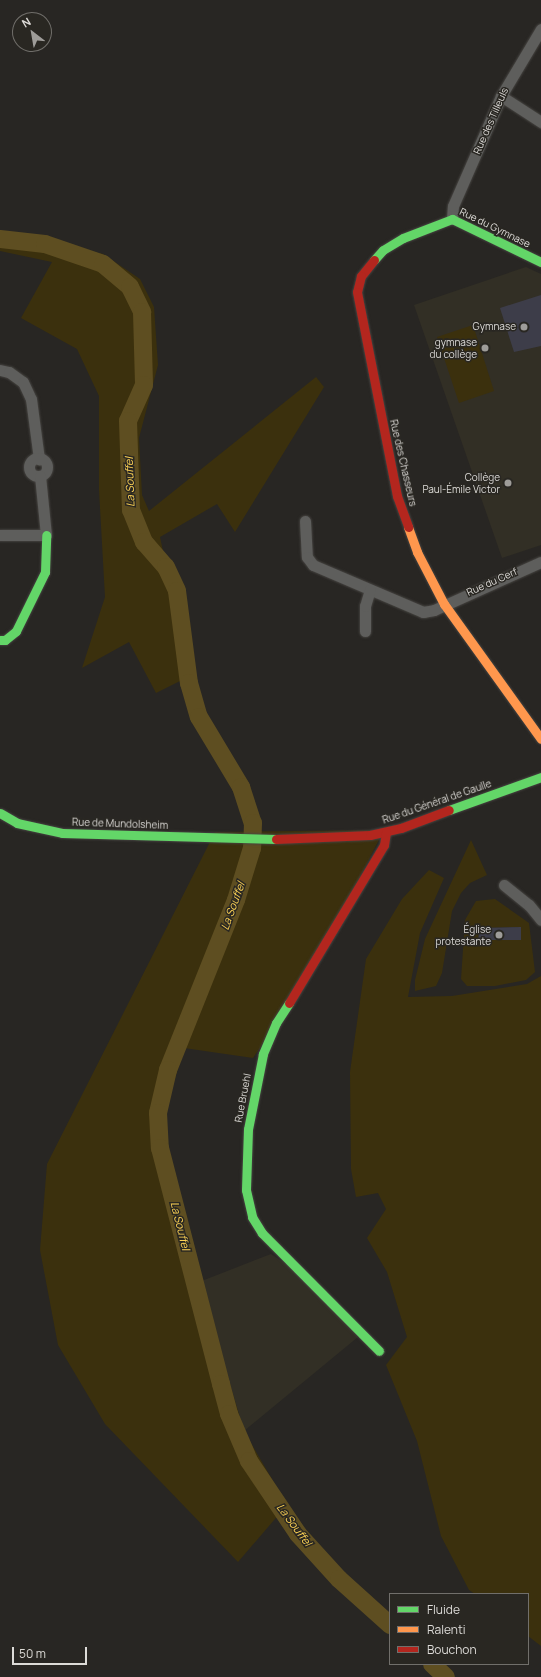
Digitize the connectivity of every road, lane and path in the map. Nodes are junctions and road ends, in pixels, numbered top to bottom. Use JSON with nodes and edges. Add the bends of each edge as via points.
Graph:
{"nodes":[{"id":1,"x":541,"y":29,"type":"edge"},
{"id":2,"x":501,"y":96,"type":"junction"},
{"id":3,"x":541,"y":122,"type":"edge"},
{"id":4,"x":452,"y":218,"type":"junction"},
{"id":5,"x":541,"y":262,"type":"edge"},
{"id":6,"x":361,"y":276,"type":"joint"},
{"id":7,"x":0,"y":370,"type":"edge"},
{"id":8,"x":305,"y":521,"type":"dead end"},
{"id":9,"x":0,"y":535,"type":"edge"},
{"id":10,"x":46,"y":535,"type":"junction"},
{"id":11,"x":541,"y":562,"type":"edge"},
{"id":12,"x":370,"y":590,"type":"junction"},
{"id":13,"x":444,"y":604,"type":"junction"},
{"id":14,"x":365,"y":631,"type":"dead end"},
{"id":15,"x":0,"y":640,"type":"edge"},
{"id":16,"x":541,"y":739,"type":"edge"},
{"id":17,"x":541,"y":777,"type":"edge"},
{"id":18,"x":0,"y":813,"type":"edge"},
{"id":19,"x":386,"y":832,"type":"junction"},
{"id":20,"x":266,"y":839,"type":"joint"},
{"id":21,"x":504,"y":885,"type":"dead end"},
{"id":22,"x":541,"y":920,"type":"edge"},
{"id":23,"x":379,"y":1351,"type":"dead end"}],
"edges":[{"from":1,"to":2,"type":"street","name":"Rue des Tilleuls"},
{"from":2,"to":3,"type":"street"},
{"from":2,"to":4,"type":"street","name":"Rue des Tilleuls","via":[[453,206]]},
{"from":4,"to":5,"type":"street","name":"Rue du Gymnase"},
{"from":4,"to":6,"type":"street","name":"Rue du Gymnase","via":[[390,246],[370,262]]},
{"from":6,"to":13,"type":"street","name":"Rue des Chasseurs","via":[[356,292],[358,310],[398,496],[417,552]]},
{"from":7,"to":10,"type":"street","via":[[9,372],[23,382],[31,399],[39,458],[33,461],[30,467],[32,473],[40,476]]},
{"from":8,"to":12,"type":"street","name":"Rue du Cerf","via":[[307,557],[313,565]]},
{"from":9,"to":10,"type":"street"},
{"from":10,"to":15,"type":"street","via":[[45,572],[16,631],[5,640]]},
{"from":11,"to":13,"type":"street","name":"Rue du Cerf"},
{"from":12,"to":13,"type":"street","name":"Rue du Cerf","via":[[423,612]]},
{"from":12,"to":14,"type":"street","via":[[365,606]]},
{"from":13,"to":16,"type":"street","name":"Rue des Chasseurs"},
{"from":17,"to":19,"type":"street","name":"Rue du Général de Gaulle"},
{"from":18,"to":20,"type":"street","name":"Rue de Mundolsheim","via":[[17,823],[62,833]]},
{"from":19,"to":20,"type":"street","name":"Rue du Général de Gaulle"},
{"from":19,"to":23,"type":"street","name":"Rue Bruehl","via":[[380,852],[332,936],[276,1023],[263,1054],[248,1129],[246,1190],[252,1217],[262,1233]]},
{"from":21,"to":22,"type":"street","via":[[529,905]]}]}
